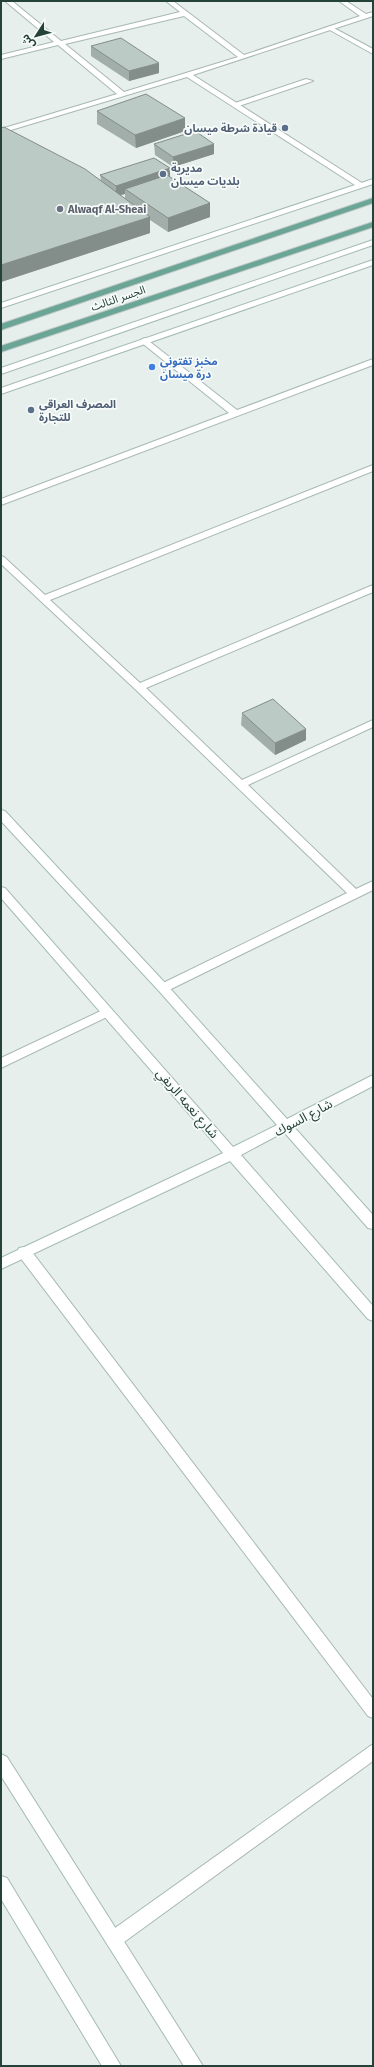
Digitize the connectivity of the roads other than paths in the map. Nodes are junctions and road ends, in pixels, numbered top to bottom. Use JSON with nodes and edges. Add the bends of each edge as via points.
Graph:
{"nodes":[{"id":1,"x":8,"y":1,"type":"edge"},
{"id":2,"x":170,"y":1,"type":"edge"},
{"id":3,"x":342,"y":1,"type":"edge"},
{"id":4,"x":186,"y":13,"type":"junction"},
{"id":5,"x":373,"y":14,"type":"edge"},
{"id":6,"x":364,"y":16,"type":"junction"},
{"id":7,"x":330,"y":28,"type":"junction"},
{"id":8,"x":60,"y":43,"type":"junction"},
{"id":9,"x":373,"y":52,"type":"edge"},
{"id":10,"x":1,"y":57,"type":"edge"},
{"id":11,"x":243,"y":58,"type":"junction"},
{"id":12,"x":188,"y":75,"type":"junction"},
{"id":13,"x":309,"y":81,"type":"dead end"},
{"id":14,"x":122,"y":94,"type":"junction"},
{"id":15,"x":236,"y":104,"type":"junction"},
{"id":16,"x":1,"y":131,"type":"edge"},
{"id":17,"x":373,"y":181,"type":"edge"},
{"id":18,"x":361,"y":185,"type":"junction"},
{"id":19,"x":373,"y":200,"type":"edge"},
{"id":20,"x":373,"y":224,"type":"edge"},
{"id":21,"x":373,"y":242,"type":"edge"},
{"id":22,"x":373,"y":262,"type":"edge"},
{"id":23,"x":1,"y":306,"type":"edge"},
{"id":24,"x":1,"y":327,"type":"edge"},
{"id":25,"x":145,"y":341,"type":"junction"},
{"id":26,"x":1,"y":349,"type":"edge"},
{"id":27,"x":373,"y":362,"type":"edge"},
{"id":28,"x":1,"y":371,"type":"edge"},
{"id":29,"x":1,"y":391,"type":"edge"},
{"id":30,"x":236,"y":414,"type":"junction"},
{"id":31,"x":373,"y":468,"type":"edge"},
{"id":32,"x":1,"y":502,"type":"edge"},
{"id":33,"x":1,"y":558,"type":"edge"},
{"id":34,"x":373,"y":588,"type":"edge"},
{"id":35,"x":43,"y":600,"type":"junction"},
{"id":36,"x":139,"y":687,"type":"junction"},
{"id":37,"x":373,"y":724,"type":"edge"},
{"id":38,"x":240,"y":785,"type":"junction"},
{"id":39,"x":1,"y":814,"type":"edge"},
{"id":40,"x":373,"y":885,"type":"edge"},
{"id":41,"x":1,"y":891,"type":"edge"},
{"id":42,"x":355,"y":894,"type":"junction"},
{"id":43,"x":162,"y":988,"type":"junction"},
{"id":44,"x":107,"y":1012,"type":"junction"},
{"id":45,"x":1,"y":1062,"type":"edge"},
{"id":46,"x":373,"y":1080,"type":"edge"},
{"id":47,"x":285,"y":1127,"type":"junction"},
{"id":48,"x":232,"y":1154,"type":"junction"},
{"id":49,"x":373,"y":1224,"type":"edge"},
{"id":50,"x":24,"y":1252,"type":"junction"},
{"id":51,"x":1,"y":1264,"type":"edge"},
{"id":52,"x":373,"y":1316,"type":"edge"},
{"id":53,"x":373,"y":1711,"type":"edge"},
{"id":54,"x":373,"y":1752,"type":"edge"},
{"id":55,"x":1,"y":1762,"type":"edge"},
{"id":56,"x":1,"y":1884,"type":"edge"},
{"id":57,"x":114,"y":1939,"type":"junction"},
{"id":58,"x":112,"y":2066,"type":"edge"},
{"id":59,"x":194,"y":2066,"type":"edge"}],
"edges":[{"from":1,"to":8,"type":"street"},
{"from":2,"to":4,"type":"street"},
{"from":3,"to":6,"type":"street"},
{"from":4,"to":8,"type":"street"},
{"from":4,"to":11,"type":"street"},
{"from":5,"to":6,"type":"street"},
{"from":6,"to":7,"type":"street"},
{"from":7,"to":9,"type":"street"},
{"from":7,"to":11,"type":"street"},
{"from":8,"to":10,"type":"street"},
{"from":8,"to":14,"type":"street"},
{"from":11,"to":12,"type":"street"},
{"from":12,"to":14,"type":"street"},
{"from":12,"to":15,"type":"street"},
{"from":13,"to":15,"type":"street"},
{"from":14,"to":16,"type":"street"},
{"from":15,"to":18,"type":"street"},
{"from":17,"to":18,"type":"street"},
{"from":18,"to":23,"type":"street"},
{"from":19,"to":24,"type":"main road","name":"الجسر الثالث"},
{"from":20,"to":26,"type":"main road","name":"الجسر الثالث"},
{"from":21,"to":28,"type":"street"},
{"from":22,"to":25,"type":"street"},
{"from":25,"to":29,"type":"street"},
{"from":25,"to":30,"type":"street"},
{"from":27,"to":30,"type":"street"},
{"from":30,"to":32,"type":"street"},
{"from":31,"to":35,"type":"street"},
{"from":33,"to":35,"type":"street"},
{"from":34,"to":36,"type":"street"},
{"from":35,"to":36,"type":"street"},
{"from":36,"to":38,"type":"street"},
{"from":37,"to":38,"type":"street"},
{"from":38,"to":42,"type":"street"},
{"from":39,"to":43,"type":"street"},
{"from":40,"to":42,"type":"street"},
{"from":41,"to":44,"type":"street","name":"شارع نعمه الريفي"},
{"from":42,"to":43,"type":"street"},
{"from":43,"to":47,"type":"street"},
{"from":44,"to":45,"type":"street"},
{"from":44,"to":48,"type":"street","name":"شارع نعمه الريفي"},
{"from":46,"to":47,"type":"street","name":"شارع السوك"},
{"from":47,"to":48,"type":"street","name":"شارع السوك"},
{"from":47,"to":49,"type":"street"},
{"from":48,"to":50,"type":"street","name":"شارع السوك"},
{"from":48,"to":52,"type":"street","name":"شارع نعمه الريفي"},
{"from":50,"to":51,"type":"street","name":"شارع السوك"},
{"from":50,"to":53,"type":"street"},
{"from":54,"to":57,"type":"street"},
{"from":55,"to":57,"type":"street"},
{"from":56,"to":58,"type":"street"},
{"from":57,"to":59,"type":"street"}]}
